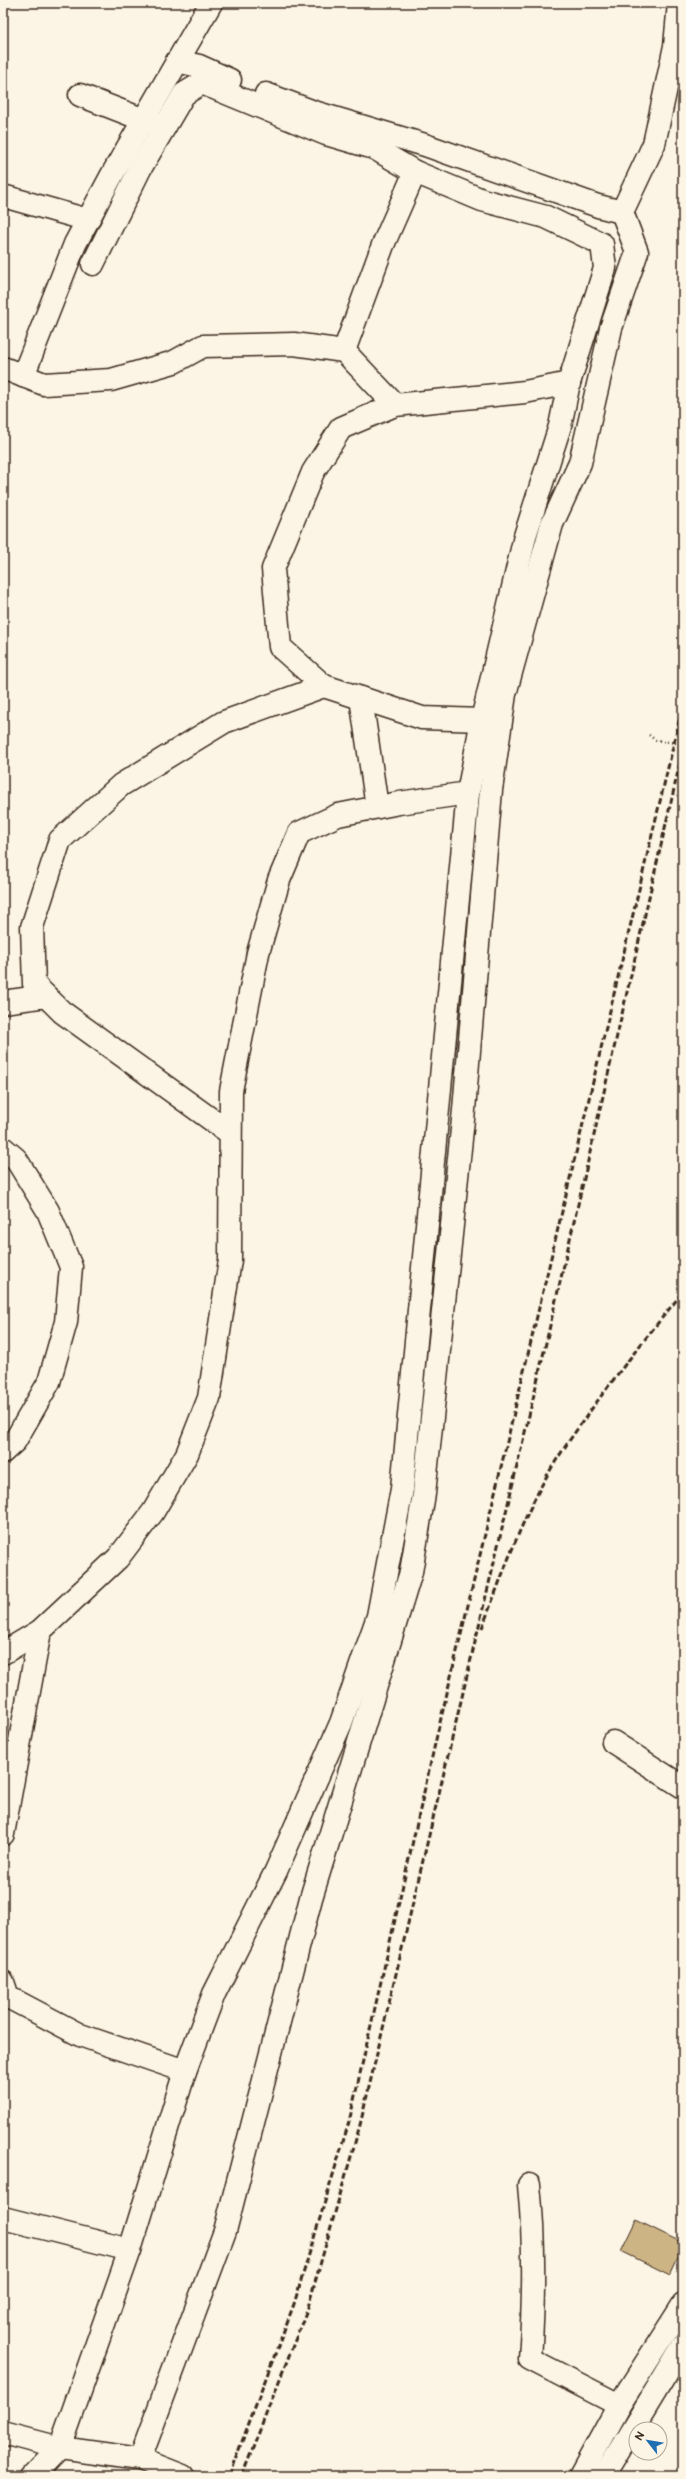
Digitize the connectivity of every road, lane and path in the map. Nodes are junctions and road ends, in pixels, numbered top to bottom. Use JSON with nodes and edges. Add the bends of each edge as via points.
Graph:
{"nodes":[{"id":1,"x":211,"y":3,"type":"edge"},
{"id":2,"x":679,"y":3,"type":"edge"},
{"id":3,"x":177,"y":61,"type":"junction"},
{"id":4,"x":80,"y":95,"type":"dead end"},
{"id":5,"x":143,"y":120,"type":"junction"},
{"id":6,"x":164,"y":128,"type":"junction"},
{"id":7,"x":415,"y":172,"type":"junction"},
{"id":8,"x":3,"y":196,"type":"edge"},
{"id":9,"x":622,"y":212,"type":"junction"},
{"id":10,"x":88,"y":220,"type":"junction"},
{"id":11,"x":93,"y":264,"type":"dead end"},
{"id":12,"x":344,"y":351,"type":"junction"},
{"id":13,"x":3,"y":368,"type":"edge"},
{"id":14,"x":23,"y":376,"type":"junction"},
{"id":15,"x":569,"y":383,"type":"junction"},
{"id":16,"x":395,"y":405,"type":"junction"},
{"id":17,"x":324,"y":686,"type":"junction"},
{"id":18,"x":361,"y":698,"type":"junction"},
{"id":19,"x":482,"y":720,"type":"junction"},
{"id":20,"x":649,"y":735,"type":"dead end"},
{"id":21,"x":683,"y":744,"type":"edge"},
{"id":22,"x":468,"y":793,"type":"junction"},
{"id":23,"x":377,"y":807,"type":"junction"},
{"id":24,"x":46,"y":996,"type":"junction"},
{"id":25,"x":3,"y":1002,"type":"edge"},
{"id":26,"x":230,"y":1133,"type":"junction"},
{"id":27,"x":3,"y":1148,"type":"edge"},
{"id":28,"x":3,"y":1452,"type":"edge"},
{"id":29,"x":40,"y":1631,"type":"junction"},
{"id":30,"x":3,"y":1653,"type":"edge"},
{"id":31,"x":613,"y":1742,"type":"dead end"},
{"id":32,"x":683,"y":1787,"type":"edge"},
{"id":33,"x":3,"y":1834,"type":"edge"},
{"id":34,"x":3,"y":1982,"type":"edge"},
{"id":35,"x":185,"y":2071,"type":"junction"},
{"id":36,"x":529,"y":2185,"type":"dead end"},
{"id":37,"x":3,"y":2218,"type":"edge"},
{"id":38,"x":130,"y":2250,"type":"junction"},
{"id":39,"x":683,"y":2305,"type":"edge"},
{"id":40,"x":683,"y":2346,"type":"edge"},
{"id":41,"x":619,"y":2405,"type":"junction"},
{"id":42,"x":3,"y":2433,"type":"edge"},
{"id":43,"x":60,"y":2448,"type":"junction"},
{"id":44,"x":140,"y":2459,"type":"junction"},
{"id":45,"x":33,"y":2476,"type":"edge"},
{"id":46,"x":183,"y":2476,"type":"edge"},
{"id":47,"x":580,"y":2476,"type":"edge"},
{"id":48,"x":604,"y":2476,"type":"edge"}],
"edges":[{"from":1,"to":3,"type":"street"},
{"from":2,"to":9,"type":"street","via":[[676,46],[654,144]]},
{"from":3,"to":5,"type":"street"},
{"from":3,"to":9,"type":"street","via":[[199,66],[314,112],[379,130]]},
{"from":4,"to":5,"type":"street"},
{"from":5,"to":6,"type":"street"},
{"from":5,"to":10,"type":"street"},
{"from":6,"to":7,"type":"street","via":[[184,94],[202,84],[326,134],[374,148]]},
{"from":6,"to":11,"type":"street","via":[[140,169]]},
{"from":7,"to":12,"type":"street","via":[[383,245]]},
{"from":7,"to":15,"type":"street","via":[[482,200],[546,217],[602,244],[605,268]]},
{"from":8,"to":10,"type":"street"},
{"from":9,"to":44,"type":"street","via":[[637,252],[611,328],[580,463],[552,524],[505,694],[492,790],[464,1110],[425,1486],[411,1572],[311,1898],[225,2231]]},
{"from":10,"to":14,"type":"street","via":[[75,244]]},
{"from":12,"to":14,"type":"street","via":[[294,344],[203,346],[174,362],[111,380],[44,384]]},
{"from":12,"to":16,"type":"street"},
{"from":13,"to":14,"type":"street"},
{"from":15,"to":16,"type":"street","via":[[525,392]]},
{"from":15,"to":19,"type":"street","via":[[560,426],[526,536]]},
{"from":16,"to":17,"type":"street","via":[[341,428],[313,472],[273,569],[280,647]]},
{"from":17,"to":18,"type":"street"},
{"from":17,"to":24,"type":"street","via":[[224,722],[121,785],[60,840],[32,927],[34,984]]},
{"from":18,"to":19,"type":"street","via":[[422,718]]},
{"from":18,"to":23,"type":"street"},
{"from":19,"to":22,"type":"street"},
{"from":20,"to":21,"type":"path","via":[[655,740]]},
{"from":22,"to":23,"type":"street"},
{"from":22,"to":35,"type":"street","via":[[402,1489],[378,1616],[341,1723],[276,1871],[214,1994]]},
{"from":23,"to":26,"type":"street","via":[[338,815],[299,833],[279,880],[258,953],[231,1091]]},
{"from":24,"to":25,"type":"street"},
{"from":24,"to":26,"type":"street","via":[[62,1012],[117,1054],[150,1073]]},
{"from":26,"to":29,"type":"street","via":[[230,1260],[209,1398],[187,1454],[153,1512],[118,1558]]},
{"from":27,"to":28,"type":"street","via":[[16,1159],[48,1211],[71,1267],[66,1322],[49,1382],[15,1441]]},
{"from":29,"to":30,"type":"street"},
{"from":29,"to":33,"type":"street"},
{"from":31,"to":32,"type":"street"},
{"from":34,"to":35,"type":"street","via":[[8,1997],[80,2035]]},
{"from":35,"to":38,"type":"street"},
{"from":36,"to":41,"type":"street","via":[[533,2222],[534,2296],[530,2359]]},
{"from":37,"to":38,"type":"street"},
{"from":38,"to":43,"type":"street"},
{"from":39,"to":41,"type":"street"},
{"from":40,"to":48,"type":"street"},
{"from":41,"to":47,"type":"street"},
{"from":42,"to":43,"type":"street"},
{"from":43,"to":44,"type":"street"},
{"from":43,"to":45,"type":"street"},
{"from":44,"to":46,"type":"street"}]}
